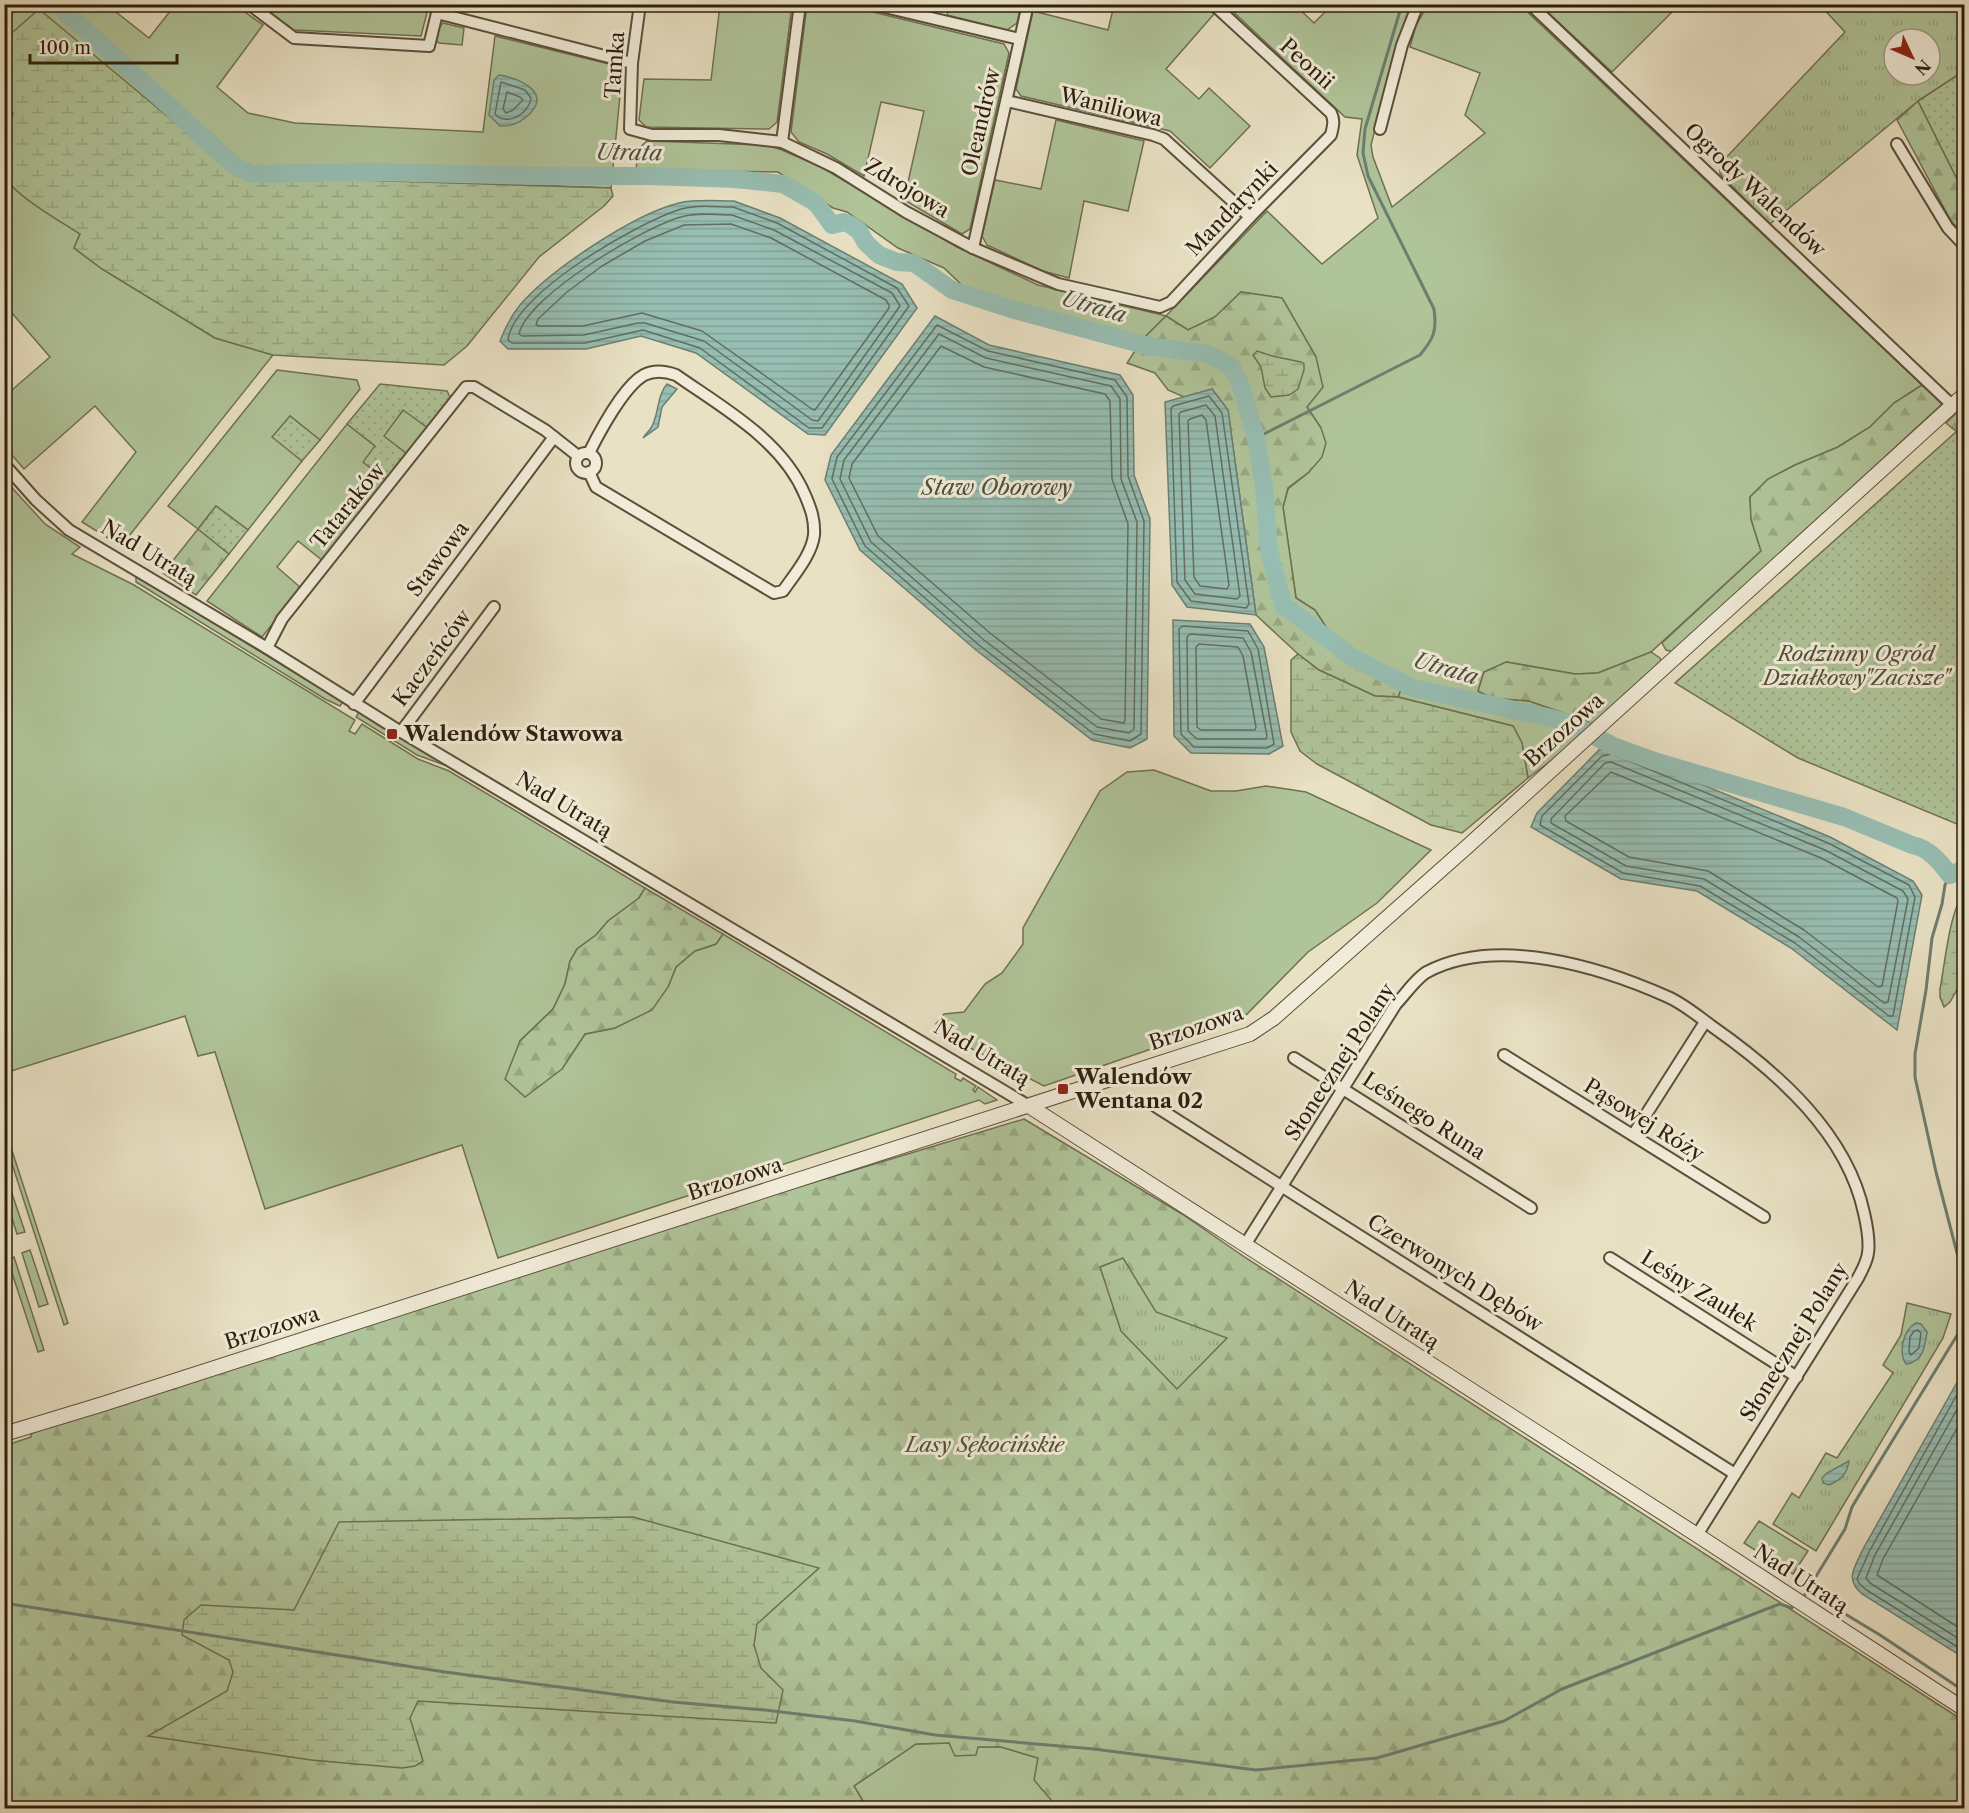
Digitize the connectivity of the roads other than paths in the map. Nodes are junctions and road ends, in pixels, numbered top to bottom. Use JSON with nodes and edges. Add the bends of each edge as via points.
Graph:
{"nodes":[{"id":1,"x":249,"y":4,"type":"edge"},
{"id":2,"x":640,"y":4,"type":"edge"},
{"id":3,"x":800,"y":4,"type":"edge"},
{"id":4,"x":872,"y":4,"type":"edge"},
{"id":5,"x":1028,"y":4,"type":"edge"},
{"id":6,"x":1213,"y":4,"type":"edge"},
{"id":7,"x":1418,"y":4,"type":"edge"},
{"id":8,"x":1530,"y":4,"type":"edge"},
{"id":9,"x":438,"y":9,"type":"edge"},
{"id":10,"x":1019,"y":39,"type":"junction"},
{"id":11,"x":632,"y":63,"type":"junction"},
{"id":12,"x":1006,"y":101,"type":"junction"},
{"id":13,"x":630,"y":129,"type":"joint"},
{"id":14,"x":1380,"y":129,"type":"dead end"},
{"id":15,"x":1331,"y":135,"type":"joint"},
{"id":16,"x":782,"y":142,"type":"junction"},
{"id":17,"x":1896,"y":144,"type":"dead end"},
{"id":18,"x":1250,"y":217,"type":"junction"},
{"id":19,"x":1965,"y":245,"type":"edge"},
{"id":20,"x":973,"y":248,"type":"junction"},
{"id":21,"x":1160,"y":307,"type":"joint"},
{"id":22,"x":1965,"y":395,"type":"edge"},
{"id":23,"x":1953,"y":405,"type":"junction"},
{"id":24,"x":554,"y":437,"type":"junction"},
{"id":25,"x":589,"y":453,"type":"junction"},
{"id":26,"x":578,"y":456,"type":"junction"},
{"id":27,"x":4,"y":464,"type":"edge"},
{"id":28,"x":590,"y":472,"type":"junction"},
{"id":29,"x":494,"y":607,"type":"dead end"},
{"id":30,"x":267,"y":648,"type":"junction"},
{"id":31,"x":354,"y":704,"type":"junction"},
{"id":32,"x":401,"y":732,"type":"junction"},
{"id":33,"x":1705,"y":1022,"type":"junction"},
{"id":34,"x":1504,"y":1055,"type":"dead end"},
{"id":35,"x":1294,"y":1058,"type":"dead end"},
{"id":36,"x":1344,"y":1088,"type":"junction"},
{"id":37,"x":1029,"y":1106,"type":"junction"},
{"id":38,"x":1155,"y":1106,"type":"dead end"},
{"id":39,"x":1633,"y":1135,"type":"junction"},
{"id":40,"x":1282,"y":1188,"type":"junction"},
{"id":41,"x":1531,"y":1208,"type":"dead end"},
{"id":42,"x":1764,"y":1217,"type":"dead end"},
{"id":43,"x":1245,"y":1245,"type":"junction"},
{"id":44,"x":1610,"y":1258,"type":"dead end"},
{"id":45,"x":1797,"y":1377,"type":"junction"},
{"id":46,"x":4,"y":1434,"type":"edge"},
{"id":47,"x":1735,"y":1474,"type":"junction"},
{"id":48,"x":1697,"y":1535,"type":"junction"},
{"id":49,"x":1965,"y":1709,"type":"edge"}],
"edges":[{"from":1,"to":9,"type":"street","via":[[294,38],[429,46]]},
{"from":2,"to":11,"type":"street","name":"Tamka"},
{"from":3,"to":16,"type":"street"},
{"from":4,"to":10,"type":"street"},
{"from":5,"to":10,"type":"street","name":"Oleandrów"},
{"from":6,"to":15,"type":"street","name":"Peonii","via":[[1331,113]]},
{"from":7,"to":14,"type":"street","via":[[1402,45]]},
{"from":8,"to":23,"type":"street","name":"Ogrody Walendów"},
{"from":9,"to":11,"type":"street"},
{"from":10,"to":12,"type":"street","name":"Oleandrów"},
{"from":11,"to":13,"type":"street","name":"Tamka"},
{"from":12,"to":18,"type":"street","name":"Waniliowa","via":[[1164,140]]},
{"from":12,"to":20,"type":"street","name":"Oleandrów"},
{"from":13,"to":16,"type":"street","name":"Zdrojowa","via":[[652,135],[718,135]]},
{"from":15,"to":18,"type":"street","name":"Mandarynki"},
{"from":16,"to":20,"type":"street","name":"Zdrojowa","via":[[836,168]]},
{"from":17,"to":19,"type":"street","via":[[1948,228]]},
{"from":18,"to":21,"type":"street","name":"Mandarynki","via":[[1171,302]]},
{"from":20,"to":21,"type":"street","name":"Zdrojowa","via":[[1059,284]]},
{"from":22,"to":23,"type":"street","name":"Brzozowa"},
{"from":23,"to":37,"type":"street","name":"Brzozowa","via":[[1469,845],[1260,1029]]},
{"from":24,"to":26,"type":"street"},
{"from":24,"to":30,"type":"street","name":"Tataraków","via":[[474,387],[466,387],[282,619]]},
{"from":24,"to":31,"type":"street","name":"Stawowa"},
{"from":25,"to":26,"type":"street"},
{"from":25,"to":28,"type":"street","via":[[596,464]]},
{"from":25,"to":28,"type":"street","via":[[630,387],[644,375],[663,370],[751,428],[780,454],[797,476],[814,515],[814,537],[783,591],[774,593],[596,487]]},
{"from":26,"to":28,"type":"street","via":[[578,470]]},
{"from":27,"to":30,"type":"street","name":"Nad Utratą","via":[[69,530]]},
{"from":29,"to":32,"type":"street","name":"Kaczeńców"},
{"from":30,"to":31,"type":"street","name":"Nad Utratą"},
{"from":31,"to":32,"type":"street","name":"Nad Utratą"},
{"from":32,"to":37,"type":"street","name":"Nad Utratą"},
{"from":33,"to":36,"type":"street","name":"Słonecznej Polany","via":[[1670,998],[1560,961],[1520,956],[1469,957],[1426,973],[1396,1004]]},
{"from":33,"to":39,"type":"street"},
{"from":33,"to":45,"type":"street","name":"Słonecznej Polany","via":[[1752,1054],[1822,1126],[1851,1170],[1862,1203],[1868,1255]]},
{"from":34,"to":39,"type":"street","name":"Pąsowej Róży"},
{"from":35,"to":36,"type":"street","name":"Leśnego Runa"},
{"from":36,"to":40,"type":"street","name":"Słonecznej Polany"},
{"from":36,"to":41,"type":"street","name":"Leśnego Runa"},
{"from":37,"to":43,"type":"street","name":"Nad Utratą"},
{"from":37,"to":46,"type":"street","name":"Brzozowa"},
{"from":38,"to":40,"type":"street","name":"Czerwonych Dębów"},
{"from":39,"to":42,"type":"street","name":"Pąsowej Róży"},
{"from":40,"to":43,"type":"street","name":"Słonecznej Polany"},
{"from":40,"to":47,"type":"street","name":"Czerwonych Dębów"},
{"from":43,"to":48,"type":"street","name":"Nad Utratą"},
{"from":44,"to":45,"type":"street","name":"Leśny Zaułek"},
{"from":45,"to":47,"type":"street","name":"Słonecznej Polany"},
{"from":47,"to":48,"type":"street","name":"Słonecznej Polany"},
{"from":48,"to":49,"type":"street","name":"Nad Utratą"}]}
